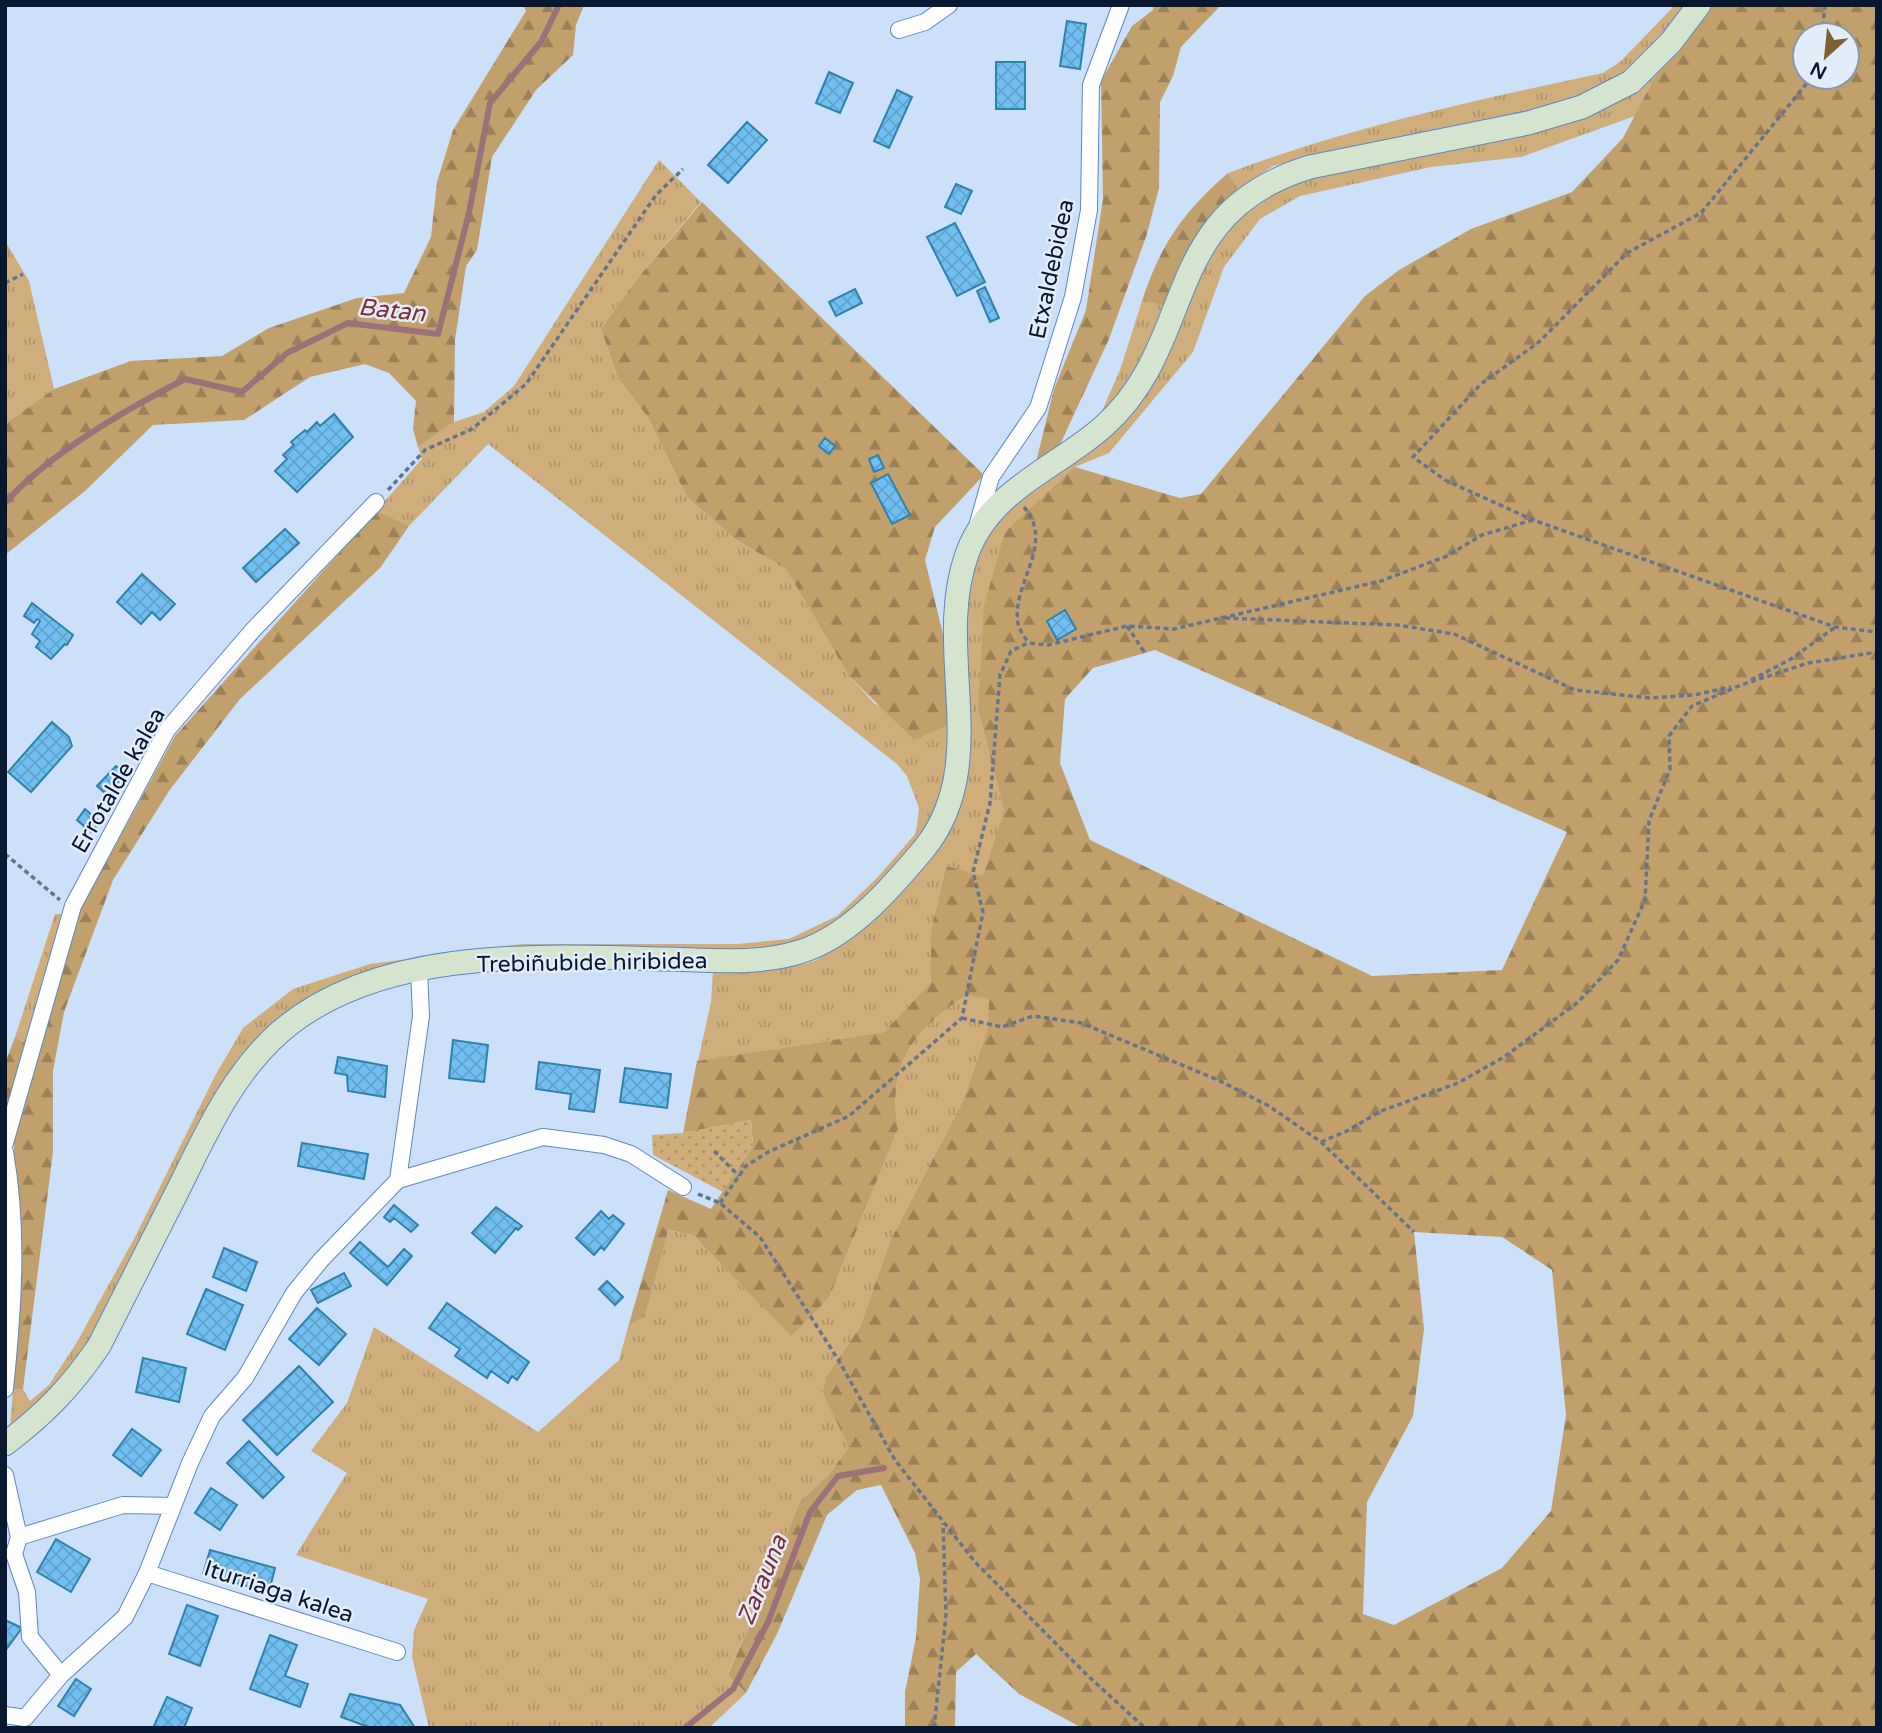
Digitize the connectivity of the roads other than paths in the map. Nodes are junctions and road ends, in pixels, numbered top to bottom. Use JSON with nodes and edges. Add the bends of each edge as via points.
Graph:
{"nodes":[{"id":1,"x":949,"y":5,"type":"edge"},
{"id":2,"x":1121,"y":5,"type":"edge"},
{"id":3,"x":1699,"y":5,"type":"edge"},
{"id":4,"x":899,"y":30,"type":"dead end"},
{"id":5,"x":376,"y":502,"type":"road end"},
{"id":6,"x":977,"y":529,"type":"junction"},
{"id":7,"x":419,"y":970,"type":"junction"},
{"id":8,"x":5,"y":1143,"type":"edge"},
{"id":9,"x":5,"y":1152,"type":"edge"},
{"id":10,"x":398,"y":1180,"type":"junction"},
{"id":11,"x":683,"y":1187,"type":"road end"},
{"id":12,"x":5,"y":1390,"type":"edge"},
{"id":13,"x":5,"y":1444,"type":"edge"},
{"id":14,"x":5,"y":1475,"type":"edge"},
{"id":15,"x":173,"y":1506,"type":"junction"},
{"id":16,"x":19,"y":1537,"type":"junction"},
{"id":17,"x":147,"y":1573,"type":"junction"},
{"id":18,"x":397,"y":1652,"type":"dead end"},
{"id":19,"x":61,"y":1675,"type":"junction"},
{"id":20,"x":5,"y":1715,"type":"edge"},
{"id":21,"x":25,"y":1718,"type":"junction"},
{"id":22,"x":40,"y":1728,"type":"edge"}],
"edges":[{"from":1,"to":4,"type":"street","via":[[925,22]]},
{"from":2,"to":6,"type":"street","name":"Etxaldebidea","via":[[1091,85],[1089,210],[1073,298],[1041,400],[991,477]]},
{"from":3,"to":6,"type":"street","via":[[1671,42],[1631,82],[1582,107],[1528,123],[1310,167],[1258,188],[1219,221],[1204,241],[1158,345],[1125,403],[1104,426],[1012,492]]},
{"from":5,"to":8,"type":"street","name":"Errotalde kalea","via":[[253,630],[167,730],[73,906]]},
{"from":6,"to":7,"type":"street","name":"Trebiñubide hiribidea","via":[[965,558],[956,611],[960,745],[954,792],[924,849],[848,926],[807,949],[746,961],[531,958]]},
{"from":7,"to":10,"type":"street","via":[[421,1016]]},
{"from":7,"to":13,"type":"street","name":"Trebiñubide hiribidea","via":[[335,995],[278,1033],[253,1060],[208,1129],[99,1346],[63,1396]]},
{"from":9,"to":12,"type":"street","via":[[15,1292]]},
{"from":10,"to":11,"type":"street","via":[[543,1137],[604,1145],[631,1154]]},
{"from":10,"to":15,"type":"street","via":[[294,1293],[245,1378],[212,1416]]},
{"from":14,"to":16,"type":"street"},
{"from":15,"to":16,"type":"street","via":[[123,1505]]},
{"from":15,"to":17,"type":"street"},
{"from":16,"to":19,"type":"street","via":[[14,1554],[27,1592],[30,1637]]},
{"from":17,"to":18,"type":"street","name":"Iturriaga kalea"},
{"from":17,"to":19,"type":"street","via":[[125,1617]]},
{"from":19,"to":21,"type":"street"},
{"from":20,"to":21,"type":"street"},
{"from":21,"to":22,"type":"street"}]}
